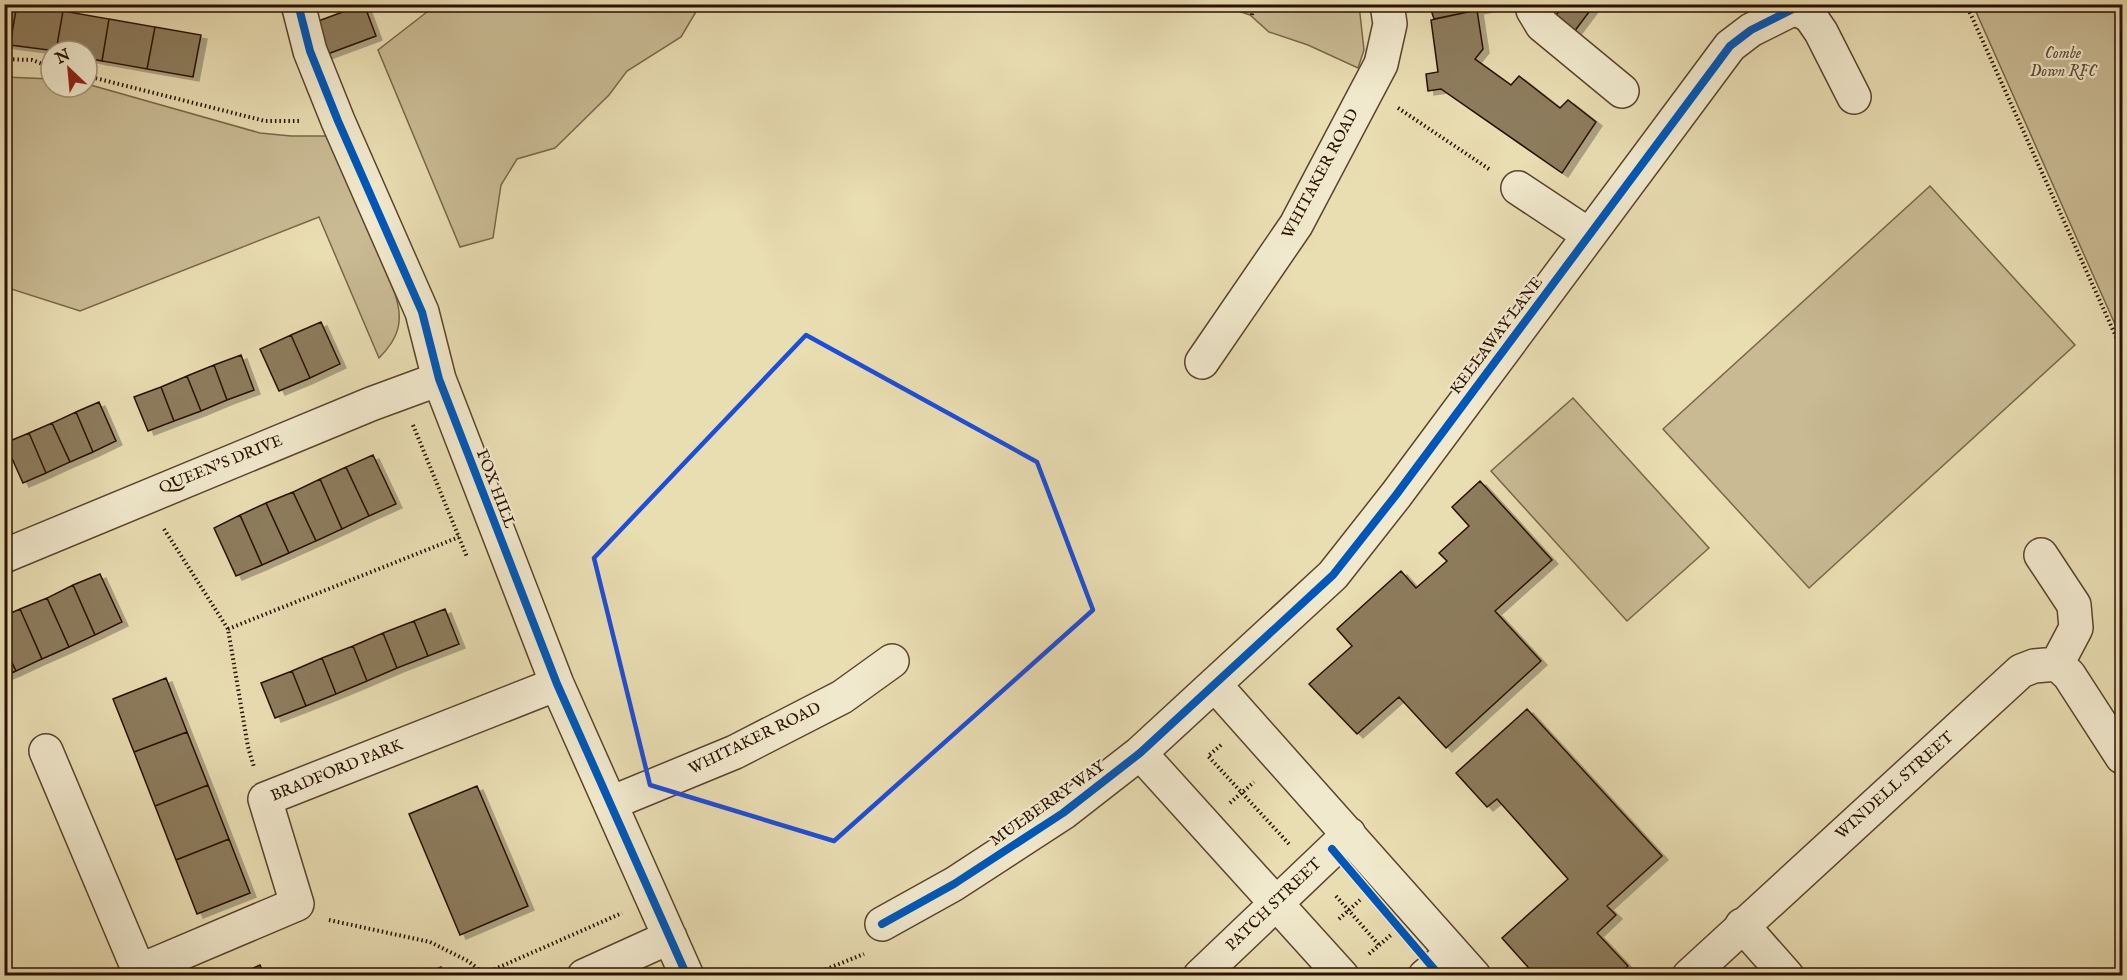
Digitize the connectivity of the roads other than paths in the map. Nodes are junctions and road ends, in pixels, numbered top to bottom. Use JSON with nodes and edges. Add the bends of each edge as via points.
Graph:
{"nodes":[{"id":1,"x":298,"y":4,"type":"edge"},
{"id":2,"x":1387,"y":4,"type":"edge"},
{"id":3,"x":1532,"y":4,"type":"edge"},
{"id":4,"x":1796,"y":6,"type":"edge"},
{"id":5,"x":1622,"y":91,"type":"dead end"},
{"id":6,"x":1854,"y":97,"type":"dead end"},
{"id":7,"x":1518,"y":188,"type":"road end"},
{"id":8,"x":1589,"y":235,"type":"junction"},
{"id":9,"x":1202,"y":362,"type":"dead end"},
{"id":10,"x":439,"y":379,"type":"junction"},
{"id":11,"x":2041,"y":555,"type":"dead end"},
{"id":12,"x":4,"y":556,"type":"edge"},
{"id":13,"x":892,"y":661,"type":"dead end"},
{"id":14,"x":2057,"y":664,"type":"junction"},
{"id":15,"x":557,"y":684,"type":"junction"},
{"id":16,"x":1215,"y":685,"type":"junction"},
{"id":17,"x":46,"y":752,"type":"dead end"},
{"id":18,"x":1140,"y":753,"type":"junction"},
{"id":19,"x":2122,"y":757,"type":"edge"},
{"id":20,"x":611,"y":803,"type":"junction"},
{"id":21,"x":1349,"y":834,"type":"junction"},
{"id":22,"x":1276,"y":903,"type":"junction"},
{"id":23,"x":882,"y":924,"type":"road end"},
{"id":24,"x":1742,"y":925,"type":"junction"},
{"id":25,"x":670,"y":937,"type":"junction"},
{"id":26,"x":1464,"y":964,"type":"edge"},
{"id":27,"x":1352,"y":968,"type":"edge"},
{"id":28,"x":584,"y":975,"type":"edge"},
{"id":29,"x":687,"y":975,"type":"edge"},
{"id":30,"x":1200,"y":975,"type":"edge"},
{"id":31,"x":1425,"y":975,"type":"edge"},
{"id":32,"x":1689,"y":975,"type":"edge"},
{"id":33,"x":1787,"y":975,"type":"edge"}],
"edges":[{"from":1,"to":10,"type":"street","name":"FOX HILL","via":[[310,51],[338,121],[422,312]]},
{"from":2,"to":9,"type":"street","name":"WHITAKER ROAD","via":[[1390,24],[1381,64],[1296,225]]},
{"from":3,"to":5,"type":"street","via":[[1542,25]]},
{"from":4,"to":6,"type":"street","via":[[1810,16],[1821,32]]},
{"from":4,"to":8,"type":"street","name":"KELLAWAY LANE","via":[[1730,46]]},
{"from":7,"to":8,"type":"street"},
{"from":8,"to":16,"type":"street","name":"KELLAWAY LANE","via":[[1333,575]]},
{"from":10,"to":12,"type":"street","name":"QUEEN'S DRIVE"},
{"from":10,"to":15,"type":"street","name":"FOX HILL"},
{"from":11,"to":14,"type":"street","via":[[2074,605],[2076,628]]},
{"from":13,"to":20,"type":"street","name":"WHITAKER ROAD","via":[[842,697],[735,752]]},
{"from":14,"to":19,"type":"street","via":[[2069,675]]},
{"from":14,"to":24,"type":"street","name":"WINDELL STREET","via":[[2021,671]]},
{"from":15,"to":17,"type":"street","name":"BRADFORD PARK","via":[[265,799],[297,904],[139,971]]},
{"from":15,"to":20,"type":"street","name":"FOX HILL"},
{"from":16,"to":18,"type":"street","name":"MULBERRY WAY"},
{"from":16,"to":21,"type":"street"},
{"from":18,"to":22,"type":"street"},
{"from":18,"to":23,"type":"street","name":"MULBERRY WAY","via":[[1063,813],[954,884]]},
{"from":20,"to":25,"type":"street","name":"FOX HILL"},
{"from":21,"to":22,"type":"street","name":"PATCH STREET"},
{"from":21,"to":26,"type":"street"},
{"from":22,"to":27,"type":"street","via":[[1310,942]]},
{"from":22,"to":30,"type":"street","name":"PATCH STREET"},
{"from":24,"to":32,"type":"street","name":"WINDELL STREET"},
{"from":24,"to":33,"type":"street"},
{"from":25,"to":28,"type":"street"},
{"from":25,"to":29,"type":"street","name":"FOX HILL"},
{"from":26,"to":31,"type":"street"}]}
